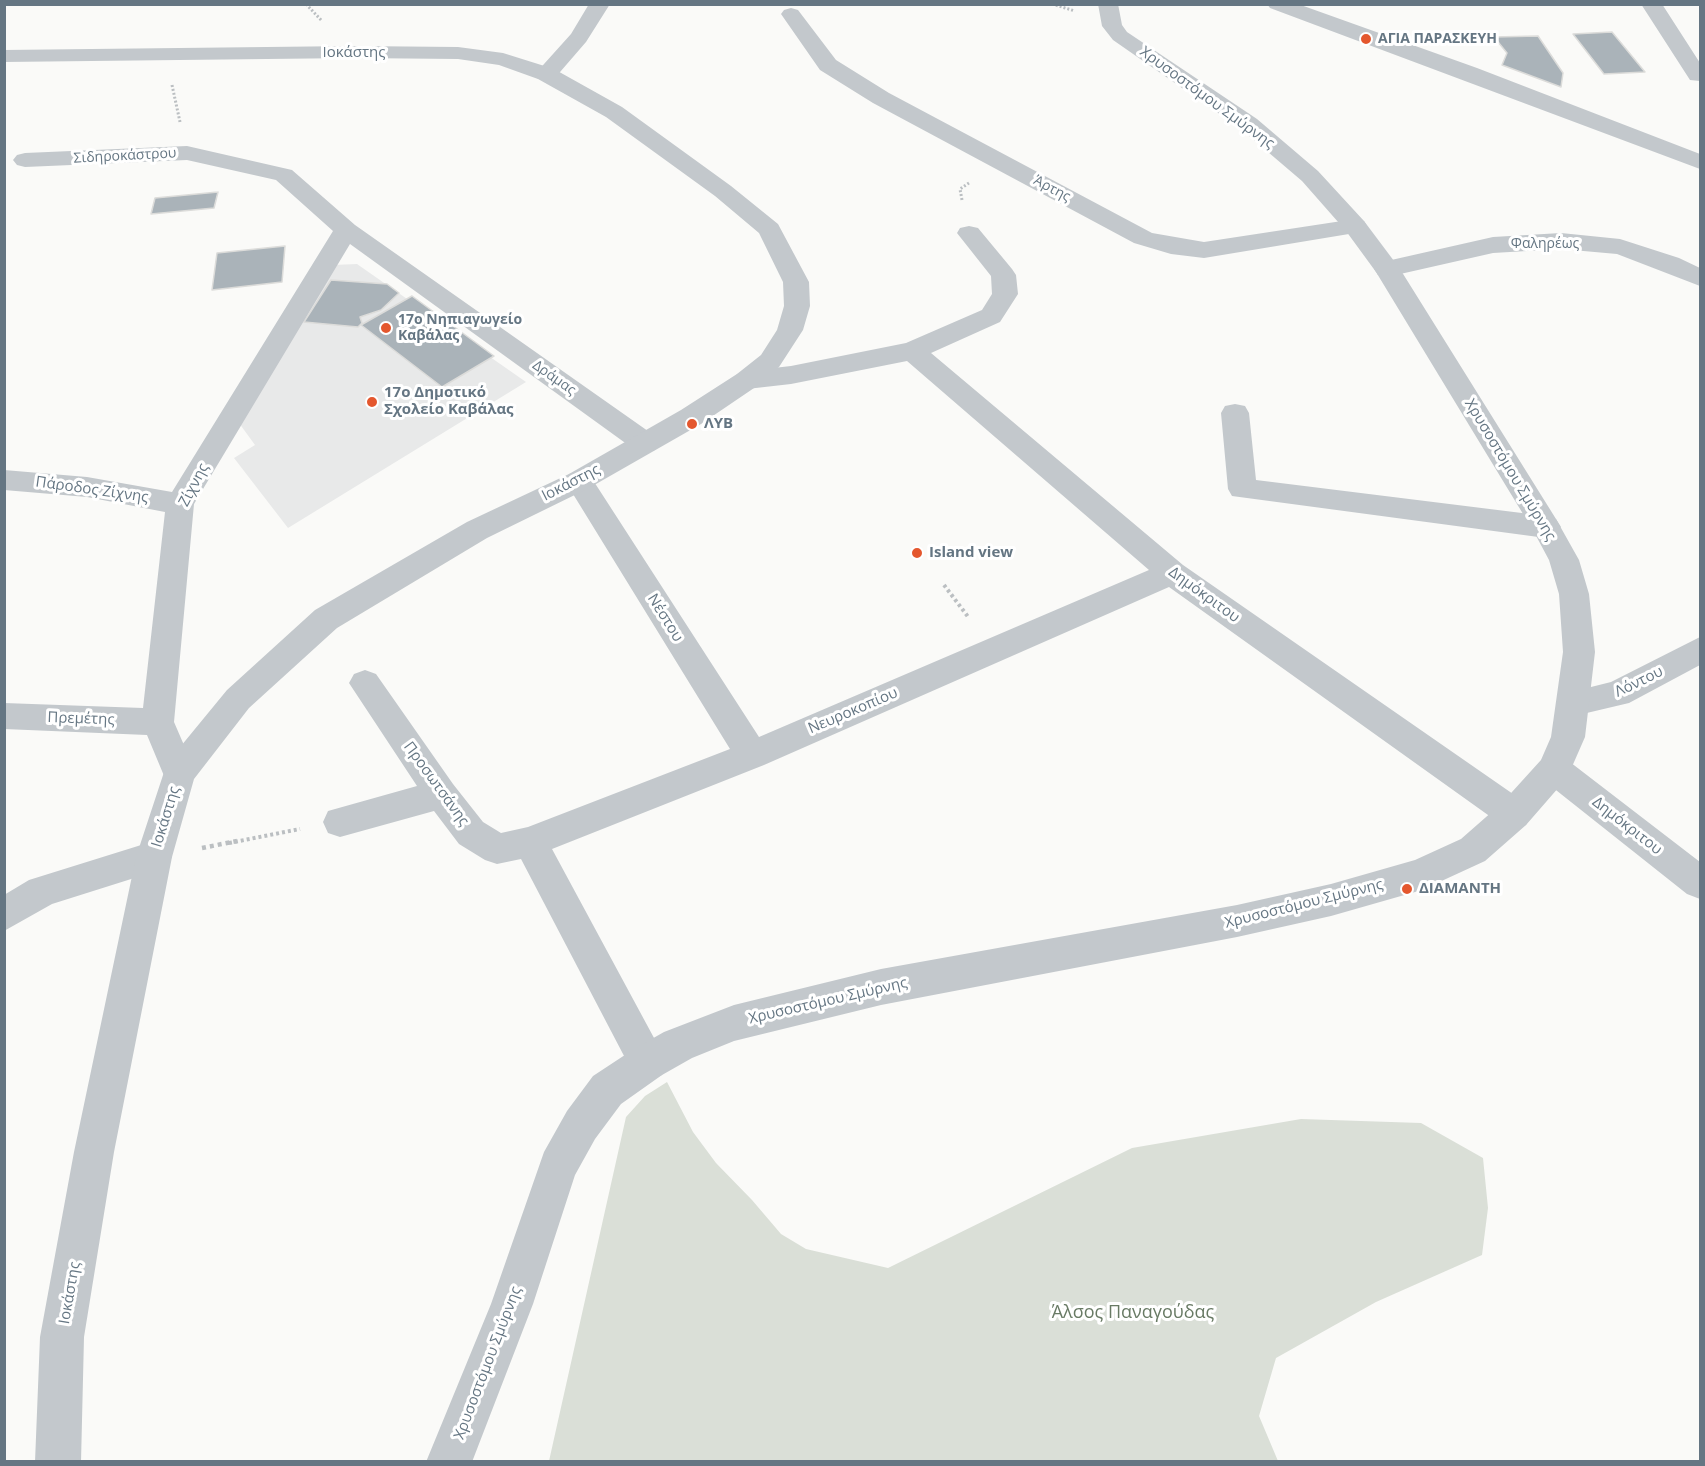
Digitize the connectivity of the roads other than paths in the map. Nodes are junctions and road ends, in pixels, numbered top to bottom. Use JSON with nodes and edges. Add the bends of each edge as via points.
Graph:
{"nodes":[{"id":1,"x":600,"y":4,"type":"edge"},
{"id":2,"x":1108,"y":4,"type":"edge"},
{"id":3,"x":1277,"y":4,"type":"edge"},
{"id":4,"x":1651,"y":4,"type":"edge"},
{"id":5,"x":791,"y":14,"type":"dead end"},
{"id":6,"x":4,"y":56,"type":"edge"},
{"id":7,"x":546,"y":74,"type":"junction"},
{"id":8,"x":1698,"y":75,"type":"dead end"},
{"id":9,"x":25,"y":160,"type":"dead end"},
{"id":10,"x":1701,"y":162,"type":"edge"},
{"id":11,"x":1355,"y":226,"type":"junction"},
{"id":12,"x":346,"y":230,"type":"junction"},
{"id":13,"x":969,"y":233,"type":"dead end"},
{"id":14,"x":1387,"y":269,"type":"junction"},
{"id":15,"x":1701,"y":278,"type":"edge"},
{"id":16,"x":912,"y":351,"type":"junction"},
{"id":17,"x":747,"y":380,"type":"junction"},
{"id":18,"x":1234,"y":413,"type":"dead end"},
{"id":19,"x":645,"y":443,"type":"junction"},
{"id":20,"x":4,"y":480,"type":"edge"},
{"id":21,"x":579,"y":481,"type":"junction"},
{"id":22,"x":180,"y":504,"type":"junction"},
{"id":23,"x":1546,"y":527,"type":"junction"},
{"id":24,"x":1172,"y":573,"type":"junction"},
{"id":25,"x":1701,"y":650,"type":"edge"},
{"id":26,"x":365,"y":683,"type":"dead end"},
{"id":27,"x":1574,"y":703,"type":"junction"},
{"id":28,"x":4,"y":716,"type":"edge"},
{"id":29,"x":158,"y":722,"type":"junction"},
{"id":30,"x":752,"y":755,"type":"junction"},
{"id":31,"x":1554,"y":770,"type":"junction"},
{"id":32,"x":179,"y":773,"type":"junction"},
{"id":33,"x":441,"y":794,"type":"junction"},
{"id":34,"x":1514,"y":814,"type":"junction"},
{"id":35,"x":340,"y":822,"type":"road end"},
{"id":36,"x":530,"y":842,"type":"junction"},
{"id":37,"x":154,"y":857,"type":"junction"},
{"id":38,"x":1701,"y":883,"type":"edge"},
{"id":39,"x":4,"y":915,"type":"edge"},
{"id":40,"x":648,"y":1062,"type":"junction"},
{"id":41,"x":58,"y":1461,"type":"edge"},
{"id":42,"x":449,"y":1461,"type":"edge"}],
"edges":[{"from":1,"to":7,"type":"street","via":[[579,38]]},
{"from":2,"to":11,"type":"street","name":"Χρυσοστόμου Σμύρνης","via":[[1112,26],[1120,36],[1249,124],[1310,176]]},
{"from":3,"to":10,"type":"street","via":[[1428,57]]},
{"from":4,"to":8,"type":"street"},
{"from":5,"to":11,"type":"street","name":"Άρτης","via":[[828,65],[881,98],[1143,238],[1204,250]]},
{"from":6,"to":7,"type":"street","name":"Ιοκάστης","via":[[458,53],[503,59]]},
{"from":7,"to":17,"type":"street","name":"Ιοκάστης","via":[[614,112],[769,229],[796,282],[797,306],[790,330],[770,361]]},
{"from":9,"to":12,"type":"street","name":"Σιδηροκάστρου","via":[[187,153],[284,175]]},
{"from":11,"to":14,"type":"street","name":"Χρυσοστόμου Σμύρνης"},
{"from":12,"to":19,"type":"street","name":"Δράμας"},
{"from":12,"to":22,"type":"street","name":"Ζίχνης"},
{"from":13,"to":16,"type":"street","via":[[1003,275],[1005,294],[992,316]]},
{"from":14,"to":15,"type":"street","name":"Φαληρέως","via":[[1492,245],[1561,241],[1620,247]]},
{"from":14,"to":23,"type":"street","name":"Χρυσοστόμου Σμύρνης"},
{"from":16,"to":17,"type":"street"},
{"from":16,"to":24,"type":"street","name":"Δημόκριτου"},
{"from":17,"to":19,"type":"street","name":"Ιοκάστης"},
{"from":18,"to":23,"type":"street","via":[[1242,489]]},
{"from":19,"to":21,"type":"street","name":"Ιοκάστης"},
{"from":20,"to":22,"type":"street","name":"Πάροδος Ζίχνης","via":[[76,485]]},
{"from":21,"to":30,"type":"street","name":"Νέστου"},
{"from":21,"to":32,"type":"street","name":"Ιοκάστης","via":[[477,530],[326,619],[238,699]]},
{"from":22,"to":29,"type":"street","name":"Ζίχνης"},
{"from":23,"to":27,"type":"street","name":"Χρυσοστόμου Σμύρνης","via":[[1564,560],[1574,594],[1579,652]]},
{"from":24,"to":30,"type":"street","name":"Νευροκοπίου"},
{"from":24,"to":34,"type":"street","name":"Δημόκριτου"},
{"from":25,"to":27,"type":"street","name":"Λόντου","via":[[1618,694]]},
{"from":26,"to":33,"type":"street","name":"Προσωτσάνης"},
{"from":27,"to":31,"type":"street","name":"Χρυσοστόμου Σμύρνης","via":[[1568,737]]},
{"from":28,"to":29,"type":"street","name":"Πρεμέτης"},
{"from":29,"to":32,"type":"street","name":"Ζίχνης"},
{"from":30,"to":36,"type":"street","name":"Νευροκοπίου"},
{"from":31,"to":34,"type":"street","name":"Χρυσοστόμου Σμύρνης"},
{"from":31,"to":38,"type":"street","name":"Δημόκριτου"},
{"from":32,"to":37,"type":"street","name":"Ιοκάστης"},
{"from":33,"to":35,"type":"street"},
{"from":33,"to":36,"type":"street","name":"Προσωτσάνης","via":[[471,833],[497,849]]},
{"from":34,"to":40,"type":"street","name":"Χρυσοστόμου Σμύρνης","via":[[1473,850],[1422,874],[1388,884],[1237,921],[881,987],[734,1023],[678,1045]]},
{"from":36,"to":40,"type":"street"},
{"from":37,"to":39,"type":"street","via":[[42,891]]},
{"from":37,"to":41,"type":"street","name":"Ιοκάστης","via":[[94,1152],[62,1337]]},
{"from":40,"to":42,"type":"street","name":"Χρυσοστόμου Σμύρνης","via":[[607,1090],[558,1166],[512,1304]]}]}
